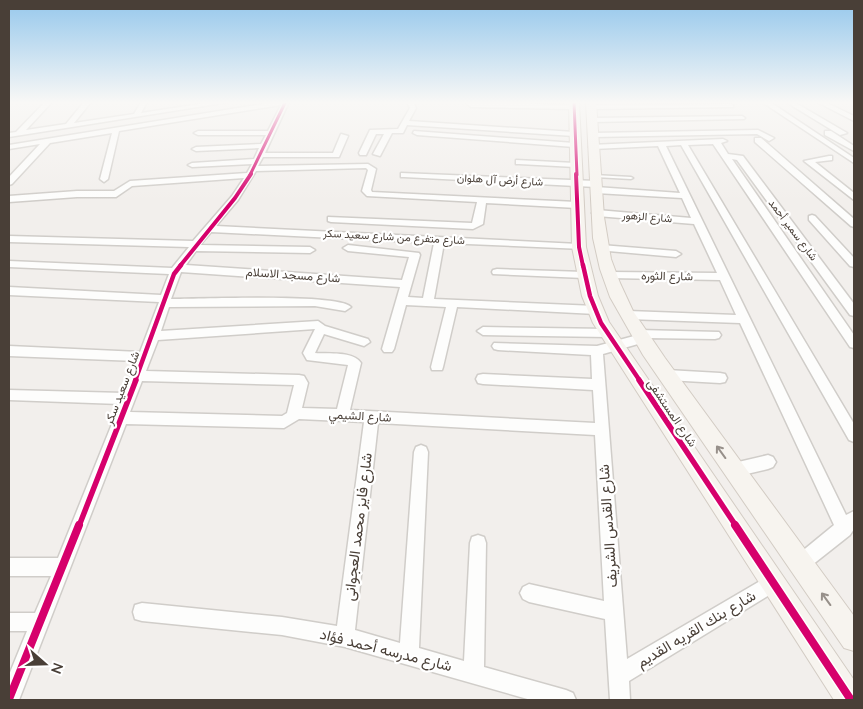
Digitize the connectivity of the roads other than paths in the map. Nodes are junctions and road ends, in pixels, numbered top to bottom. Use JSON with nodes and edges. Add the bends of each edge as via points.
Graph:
{"nodes":[{"id":1,"x":78,"y":135,"type":"edge"},
{"id":2,"x":115,"y":135,"type":"edge"},
{"id":3,"x":203,"y":135,"type":"edge"},
{"id":4,"x":270,"y":135,"type":"edge"},
{"id":5,"x":371,"y":135,"type":"edge"},
{"id":6,"x":387,"y":135,"type":"edge"},
{"id":7,"x":582,"y":135,"type":"edge"},
{"id":8,"x":587,"y":135,"type":"edge"},
{"id":9,"x":630,"y":135,"type":"edge"},
{"id":10,"x":767,"y":135,"type":"edge"},
{"id":11,"x":816,"y":135,"type":"edge"},
{"id":12,"x":831,"y":135,"type":"edge"},
{"id":13,"x":344,"y":136,"type":"dead end"},
{"id":14,"x":48,"y":140,"type":"junction"},
{"id":15,"x":758,"y":140,"type":"junction"},
{"id":16,"x":716,"y":142,"type":"junction"},
{"id":17,"x":683,"y":143,"type":"junction"},
{"id":18,"x":661,"y":144,"type":"junction"},
{"id":19,"x":9,"y":147,"type":"edge"},
{"id":20,"x":196,"y":149,"type":"dead end"},
{"id":21,"x":854,"y":149,"type":"edge"},
{"id":22,"x":363,"y":154,"type":"dead end"},
{"id":23,"x":377,"y":154,"type":"dead end"},
{"id":24,"x":726,"y":156,"type":"junction"},
{"id":25,"x":259,"y":157,"type":"junction"},
{"id":26,"x":829,"y":158,"type":"dead end"},
{"id":27,"x":854,"y":160,"type":"edge"},
{"id":28,"x":519,"y":162,"type":"dead end"},
{"id":29,"x":192,"y":165,"type":"dead end"},
{"id":30,"x":575,"y":174,"type":"junction"},
{"id":31,"x":404,"y":175,"type":"dead end"},
{"id":32,"x":631,"y":178,"type":"dead end"},
{"id":33,"x":104,"y":179,"type":"dead end"},
{"id":34,"x":9,"y":182,"type":"edge"},
{"id":35,"x":596,"y":183,"type":"junction"},
{"id":36,"x":686,"y":196,"type":"junction"},
{"id":37,"x":854,"y":197,"type":"edge"},
{"id":38,"x":9,"y":199,"type":"edge"},
{"id":39,"x":482,"y":200,"type":"junction"},
{"id":40,"x":577,"y":205,"type":"junction"},
{"id":41,"x":597,"y":213,"type":"junction"},
{"id":42,"x":332,"y":218,"type":"dead end"},
{"id":43,"x":812,"y":218,"type":"dead end"},
{"id":44,"x":697,"y":221,"type":"junction"},
{"id":45,"x":854,"y":224,"type":"edge"},
{"id":46,"x":210,"y":229,"type":"junction"},
{"id":47,"x":9,"y":239,"type":"edge"},
{"id":48,"x":440,"y":239,"type":"junction"},
{"id":49,"x":195,"y":246,"type":"junction"},
{"id":50,"x":579,"y":247,"type":"junction"},
{"id":51,"x":348,"y":248,"type":"dead end"},
{"id":52,"x":601,"y":248,"type":"junction"},
{"id":53,"x":310,"y":250,"type":"dead end"},
{"id":54,"x":676,"y":254,"type":"dead end"},
{"id":55,"x":9,"y":264,"type":"edge"},
{"id":56,"x":854,"y":264,"type":"edge"},
{"id":57,"x":176,"y":269,"type":"junction"},
{"id":58,"x":497,"y":272,"type":"dead end"},
{"id":59,"x":584,"y":275,"type":"junction"},
{"id":60,"x":609,"y":275,"type":"junction"},
{"id":61,"x":808,"y":276,"type":"junction"},
{"id":62,"x":828,"y":276,"type":"junction"},
{"id":63,"x":724,"y":277,"type":"junction"},
{"id":64,"x":408,"y":284,"type":"junction"},
{"id":65,"x":9,"y":291,"type":"edge"},
{"id":66,"x":165,"y":301,"type":"junction"},
{"id":67,"x":403,"y":302,"type":"junction"},
{"id":68,"x":428,"y":303,"type":"junction"},
{"id":69,"x":452,"y":304,"type":"junction"},
{"id":70,"x":346,"y":308,"type":"dead end"},
{"id":71,"x":596,"y":310,"type":"junction"},
{"id":72,"x":854,"y":312,"type":"edge"},
{"id":73,"x":628,"y":315,"type":"junction"},
{"id":74,"x":744,"y":319,"type":"junction"},
{"id":75,"x":321,"y":329,"type":"junction"},
{"id":76,"x":482,"y":331,"type":"dead end"},
{"id":77,"x":714,"y":335,"type":"dead end"},
{"id":78,"x":153,"y":336,"type":"junction"},
{"id":79,"x":640,"y":336,"type":"junction"},
{"id":80,"x":612,"y":340,"type":"junction"},
{"id":81,"x":364,"y":342,"type":"dead end"},
{"id":82,"x":854,"y":344,"type":"edge"},
{"id":83,"x":498,"y":346,"type":"dead end"},
{"id":84,"x":388,"y":349,"type":"dead end"},
{"id":85,"x":9,"y":351,"type":"edge"},
{"id":86,"x":597,"y":351,"type":"junction"},
{"id":87,"x":144,"y":357,"type":"junction"},
{"id":88,"x":437,"y":367,"type":"dead end"},
{"id":89,"x":666,"y":375,"type":"junction"},
{"id":90,"x":137,"y":376,"type":"junction"},
{"id":91,"x":720,"y":378,"type":"dead end"},
{"id":92,"x":483,"y":379,"type":"dead end"},
{"id":93,"x":599,"y":385,"type":"junction"},
{"id":94,"x":9,"y":395,"type":"edge"},
{"id":95,"x":128,"y":400,"type":"junction"},
{"id":96,"x":293,"y":415,"type":"junction"},
{"id":97,"x":342,"y":415,"type":"junction"},
{"id":98,"x":372,"y":417,"type":"junction"},
{"id":99,"x":121,"y":418,"type":"junction"},
{"id":100,"x":602,"y":429,"type":"junction"},
{"id":101,"x":854,"y":436,"type":"edge"},
{"id":102,"x":421,"y":452,"type":"dead end"},
{"id":103,"x":768,"y":462,"type":"dead end"},
{"id":104,"x":734,"y":470,"type":"junction"},
{"id":105,"x":849,"y":524,"type":"edge"},
{"id":106,"x":478,"y":543,"type":"dead end"},
{"id":107,"x":801,"y":563,"type":"junction"},
{"id":108,"x":9,"y":567,"type":"edge"},
{"id":109,"x":63,"y":567,"type":"junction"},
{"id":110,"x":773,"y":583,"type":"junction"},
{"id":111,"x":529,"y":593,"type":"dead end"},
{"id":112,"x":142,"y":612,"type":"dead end"},
{"id":113,"x":614,"y":612,"type":"junction"},
{"id":114,"x":9,"y":622,"type":"edge"},
{"id":115,"x":40,"y":622,"type":"junction"},
{"id":116,"x":345,"y":637,"type":"junction"},
{"id":117,"x":854,"y":638,"type":"edge"},
{"id":118,"x":409,"y":654,"type":"junction"},
{"id":119,"x":474,"y":674,"type":"junction"},
{"id":120,"x":618,"y":676,"type":"junction"},
{"id":121,"x":9,"y":699,"type":"edge"},
{"id":122,"x":566,"y":700,"type":"edge"},
{"id":123,"x":620,"y":700,"type":"edge"},
{"id":124,"x":851,"y":700,"type":"edge"}],
"edges":[{"from":1,"to":14,"type":"street"},
{"from":2,"to":33,"type":"street"},
{"from":3,"to":25,"type":"street"},
{"from":4,"to":25,"type":"street","name":"شارع سعيد سكر"},
{"from":5,"to":22,"type":"street"},
{"from":6,"to":23,"type":"street"},
{"from":7,"to":30,"type":"street","name":"شارع المستشفى"},
{"from":8,"to":35,"type":"street","name":"شارع المستشفى"},
{"from":9,"to":18,"type":"street"},
{"from":10,"to":15,"type":"street","via":[[769,140]]},
{"from":11,"to":27,"type":"street"},
{"from":12,"to":21,"type":"street"},
{"from":13,"to":25,"type":"street","via":[[336,155]]},
{"from":14,"to":19,"type":"street"},
{"from":14,"to":34,"type":"street"},
{"from":15,"to":16,"type":"street"},
{"from":15,"to":45,"type":"street"},
{"from":16,"to":17,"type":"street"},
{"from":16,"to":24,"type":"street"},
{"from":17,"to":18,"type":"street"},
{"from":17,"to":101,"type":"street"},
{"from":18,"to":36,"type":"street"},
{"from":20,"to":25,"type":"street"},
{"from":24,"to":61,"type":"street"},
{"from":24,"to":62,"type":"street","name":"شارع سمير أحمد","via":[[740,158]]},
{"from":25,"to":29,"type":"street"},
{"from":25,"to":38,"type":"street","via":[[130,184],[116,194]]},
{"from":25,"to":39,"type":"street","via":[[368,166],[372,169],[366,191],[370,194]]},
{"from":25,"to":46,"type":"street","name":"شارع سعيد سكر","via":[[236,198]]},
{"from":26,"to":37,"type":"street","via":[[808,161]]},
{"from":28,"to":30,"type":"street"},
{"from":30,"to":31,"type":"street","name":"شارع أرض آل هلوان"},
{"from":30,"to":35,"type":"street","name":"شارع أرض آل هلوان"},
{"from":30,"to":40,"type":"street","name":"شارع المستشفى"},
{"from":32,"to":35,"type":"lane"},
{"from":35,"to":36,"type":"street","name":"شارع أرض آل هلوان"},
{"from":35,"to":41,"type":"street","name":"شارع المستشفى"},
{"from":36,"to":44,"type":"street"},
{"from":39,"to":40,"type":"street"},
{"from":39,"to":42,"type":"street","via":[[478,224],[473,226]]},
{"from":40,"to":50,"type":"street","name":"شارع المستشفى"},
{"from":41,"to":44,"type":"street","name":"شارع الزهور"},
{"from":41,"to":52,"type":"street","name":"شارع المستشفى"},
{"from":43,"to":56,"type":"street"},
{"from":44,"to":63,"type":"street"},
{"from":46,"to":48,"type":"street","name":"شارع متفرع من شارع سعيد سكر"},
{"from":46,"to":49,"type":"street","name":"شارع سعيد سكر"},
{"from":47,"to":49,"type":"street","via":[[77,239]]},
{"from":48,"to":50,"type":"street","name":"شارع متفرع من شارع سعيد سكر"},
{"from":48,"to":68,"type":"street"},
{"from":49,"to":53,"type":"street"},
{"from":49,"to":57,"type":"street","name":"شارع سعيد سكر"},
{"from":50,"to":59,"type":"street","name":"شارع المستشفى"},
{"from":51,"to":64,"type":"street","via":[[414,255]]},
{"from":52,"to":54,"type":"street"},
{"from":52,"to":60,"type":"street","name":"شارع المستشفى"},
{"from":55,"to":57,"type":"street","name":"شارع مسجد الاسلام"},
{"from":57,"to":64,"type":"street","name":"شارع مسجد الاسلام"},
{"from":57,"to":66,"type":"street","name":"شارع سعيد سكر"},
{"from":58,"to":59,"type":"street"},
{"from":59,"to":71,"type":"street","name":"شارع المستشفى"},
{"from":60,"to":63,"type":"street","name":"شارع الثوره"},
{"from":60,"to":73,"type":"street","name":"شارع المستشفى"},
{"from":61,"to":62,"type":"street"},
{"from":61,"to":82,"type":"street"},
{"from":62,"to":72,"type":"street","name":"شارع سمير أحمد"},
{"from":63,"to":74,"type":"street"},
{"from":64,"to":67,"type":"street"},
{"from":65,"to":66,"type":"street"},
{"from":66,"to":70,"type":"street","via":[[315,302]]},
{"from":66,"to":78,"type":"street","name":"شارع سعيد سكر"},
{"from":67,"to":68,"type":"street"},
{"from":67,"to":84,"type":"street"},
{"from":68,"to":69,"type":"street"},
{"from":69,"to":71,"type":"street"},
{"from":69,"to":88,"type":"street"},
{"from":71,"to":80,"type":"street","name":"شارع المستشفى"},
{"from":73,"to":74,"type":"street"},
{"from":73,"to":79,"type":"street","name":"شارع المستشفى"},
{"from":74,"to":105,"type":"street"},
{"from":75,"to":78,"type":"street","via":[[315,325]]},
{"from":75,"to":81,"type":"street"},
{"from":75,"to":97,"type":"street","via":[[311,357],[355,363]]},
{"from":76,"to":80,"type":"street"},
{"from":77,"to":79,"type":"street"},
{"from":78,"to":87,"type":"street","name":"شارع سعيد سكر"},
{"from":79,"to":80,"type":"street"},
{"from":79,"to":89,"type":"street","name":"شارع المستشفى"},
{"from":80,"to":86,"type":"street"},
{"from":80,"to":110,"type":"street","name":"شارع المستشفى"},
{"from":83,"to":86,"type":"street"},
{"from":85,"to":87,"type":"street"},
{"from":86,"to":93,"type":"street","name":"شارع القدس الشريف"},
{"from":87,"to":90,"type":"street","name":"شارع سعيد سكر"},
{"from":89,"to":91,"type":"street"},
{"from":104,"to":89,"type":"street","name":"شارع المستشفى","one_way":true},
{"from":90,"to":95,"type":"street","name":"شارع سعيد سكر"},
{"from":90,"to":96,"type":"street","via":[[297,380],[301,383]]},
{"from":92,"to":93,"type":"street"},
{"from":93,"to":100,"type":"street","name":"شارع القدس الشريف"},
{"from":94,"to":95,"type":"street"},
{"from":95,"to":99,"type":"street","name":"شارع سعيد سكر"},
{"from":96,"to":97,"type":"street","name":"شارع الشيمي","via":[[297,412]]},
{"from":96,"to":99,"type":"street","name":"شارع الشيمي","via":[[284,422]]},
{"from":97,"to":98,"type":"street","name":"شارع الشيمي"},
{"from":98,"to":100,"type":"street","name":"شارع الشيمي"},
{"from":98,"to":116,"type":"street","name":"شارع فايز محمد العجوانى"},
{"from":99,"to":109,"type":"street","name":"شارع سعيد سكر"},
{"from":100,"to":113,"type":"street","name":"شارع القدس الشريف"},
{"from":102,"to":118,"type":"street"},
{"from":103,"to":104,"type":"street"},
{"from":104,"to":107,"type":"street","name":"شارع المستشفى"},
{"from":105,"to":107,"type":"street"},
{"from":106,"to":119,"type":"street"},
{"from":117,"to":107,"type":"street","name":"شارع المستشفى","one_way":true},
{"from":108,"to":109,"type":"street"},
{"from":109,"to":115,"type":"street","name":"شارع سعيد سكر"},
{"from":110,"to":120,"type":"street","name":"شارع بنك القريه القديم"},
{"from":110,"to":124,"type":"street","name":"شارع المستشفى"},
{"from":111,"to":113,"type":"street"},
{"from":112,"to":116,"type":"street","name":"شارع مدرسه أحمد فؤاد","via":[[282,626]]},
{"from":113,"to":120,"type":"street","name":"شارع القدس الشريف"},
{"from":114,"to":115,"type":"street"},
{"from":115,"to":121,"type":"street","name":"شارع سعيد سكر"},
{"from":116,"to":118,"type":"street","name":"شارع مدرسه أحمد فؤاد"},
{"from":118,"to":119,"type":"street","name":"شارع مدرسه أحمد فؤاد"},
{"from":119,"to":122,"type":"street","name":"شارع مدرسه أحمد فؤاد"},
{"from":120,"to":123,"type":"street","name":"شارع القدس الشريف"}]}
